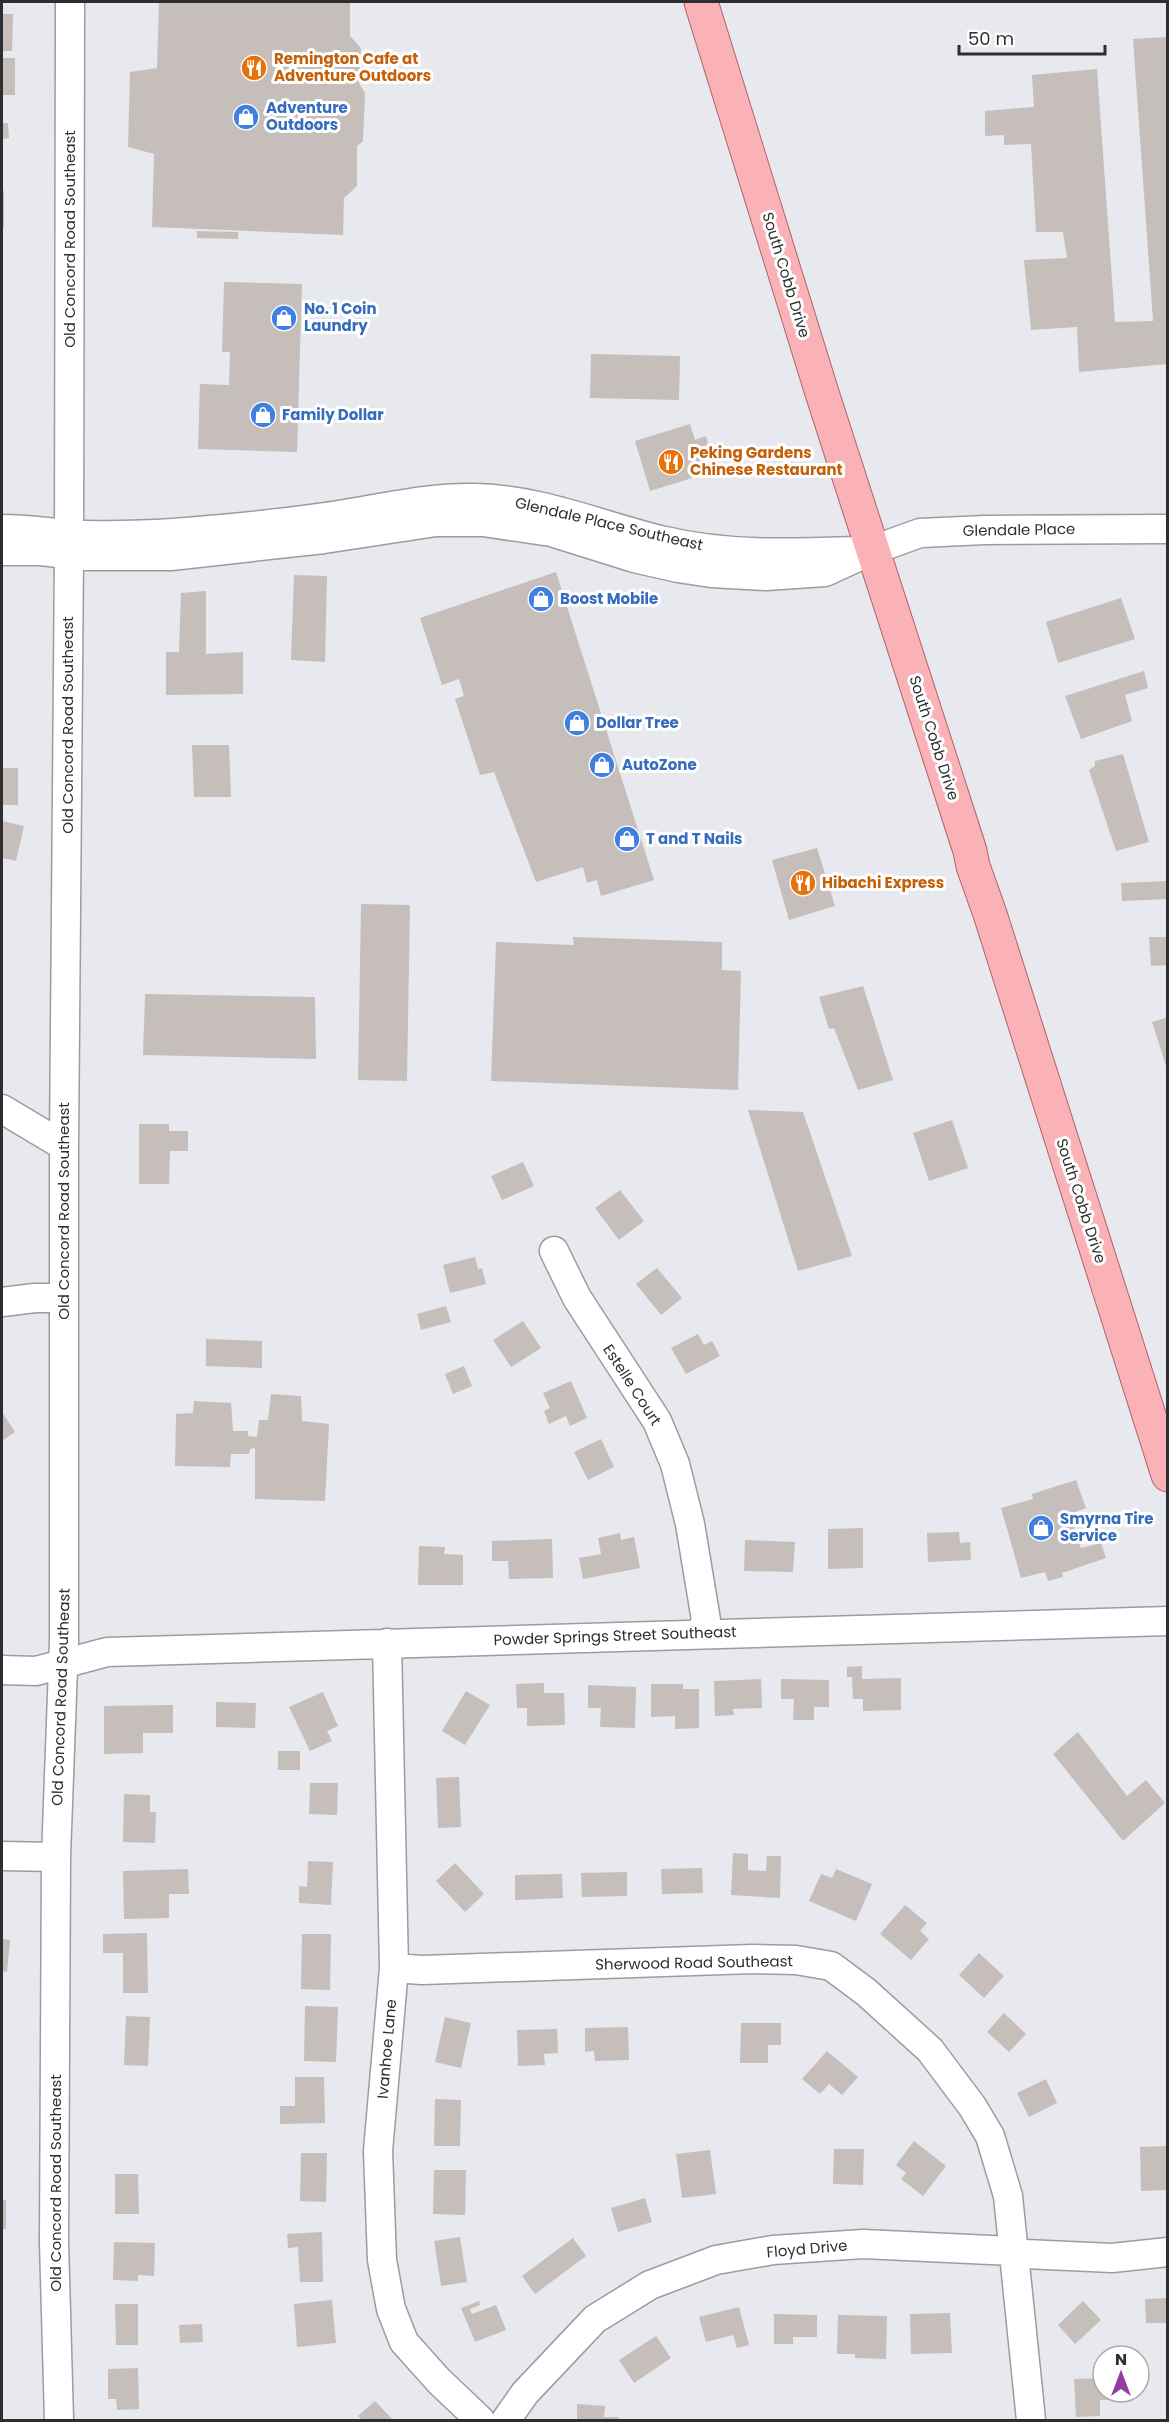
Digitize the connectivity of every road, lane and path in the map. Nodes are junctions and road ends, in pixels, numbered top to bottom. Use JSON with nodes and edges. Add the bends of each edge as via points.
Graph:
{"nodes":[{"id":1,"x":70,"y":2,"type":"edge"},
{"id":2,"x":701,"y":2,"type":"edge"},
{"id":3,"x":2,"y":529,"type":"edge"},
{"id":4,"x":1167,"y":529,"type":"edge"},
{"id":5,"x":69,"y":543,"type":"junction"},
{"id":6,"x":873,"y":550,"type":"junction"},
{"id":7,"x":2,"y":551,"type":"edge"},
{"id":8,"x":2,"y":1109,"type":"edge"},
{"id":9,"x":64,"y":1146,"type":"junction"},
{"id":10,"x":554,"y":1251,"type":"dead end"},
{"id":11,"x":64,"y":1298,"type":"junction"},
{"id":12,"x":2,"y":1302,"type":"edge"},
{"id":13,"x":1167,"y":1474,"type":"edge"},
{"id":14,"x":1167,"y":1621,"type":"edge"},
{"id":15,"x":701,"y":1633,"type":"junction"},
{"id":16,"x":387,"y":1643,"type":"junction"},
{"id":17,"x":63,"y":1663,"type":"junction"},
{"id":18,"x":2,"y":1670,"type":"edge"},
{"id":19,"x":2,"y":1856,"type":"edge"},
{"id":20,"x":56,"y":1857,"type":"junction"},
{"id":21,"x":394,"y":1968,"type":"junction"},
{"id":22,"x":1012,"y":2251,"type":"junction"},
{"id":23,"x":1167,"y":2252,"type":"edge"},
{"id":24,"x":59,"y":2421,"type":"edge"},
{"id":25,"x":480,"y":2421,"type":"edge"},
{"id":26,"x":506,"y":2421,"type":"edge"},
{"id":27,"x":1031,"y":2421,"type":"edge"}],
"edges":[{"from":1,"to":5,"type":"street","name":"Old Concord Road Southeast"},
{"from":2,"to":6,"type":"main road","name":"South Cobb Drive"},
{"from":3,"to":5,"type":"street","via":[[39,529]]},
{"from":4,"to":6,"type":"street","name":"Glendale Place","via":[[920,533]]},
{"from":5,"to":6,"type":"street","name":"Glendale Place Southeast","via":[[87,535],[190,532],[321,518],[402,503],[475,498],[548,507],[665,541],[722,550]]},
{"from":5,"to":7,"type":"street"},
{"from":5,"to":9,"type":"street","name":"Old Concord Road Southeast"},
{"from":6,"to":13,"type":"main road","name":"South Cobb Drive"},
{"from":8,"to":9,"type":"street"},
{"from":9,"to":11,"type":"street","name":"Old Concord Road Southeast"},
{"from":10,"to":15,"type":"street","name":"Estelle Court","via":[[577,1298],[657,1421],[675,1464],[690,1524],[706,1620]]},
{"from":11,"to":12,"type":"street"},
{"from":11,"to":17,"type":"street","name":"Old Concord Road Southeast"},
{"from":14,"to":15,"type":"street","name":"Powder Springs Street Southeast"},
{"from":15,"to":16,"type":"street","name":"Powder Springs Street Southeast"},
{"from":16,"to":17,"type":"street","name":"Powder Springs Street Southeast","via":[[107,1652]]},
{"from":16,"to":21,"type":"street","name":"Ivanhoe Lane"},
{"from":17,"to":18,"type":"street","name":"Powder Springs Street Southeast","via":[[36,1671]]},
{"from":17,"to":20,"type":"street","name":"Old Concord Road Southeast"},
{"from":19,"to":20,"type":"street"},
{"from":20,"to":24,"type":"street","name":"Old Concord Road Southeast","via":[[54,2242]]},
{"from":21,"to":22,"type":"street","name":"Sherwood Road Southeast","via":[[753,1959],[831,1966],[930,2050],[972,2106],[990,2136],[1008,2196]]},
{"from":21,"to":25,"type":"street","name":"Ivanhoe Lane","via":[[378,2151],[384,2270],[404,2342]]},
{"from":22,"to":23,"type":"street","name":"Floyd Drive","via":[[1112,2258]]},
{"from":22,"to":26,"type":"street","name":"Floyd Drive","via":[[863,2244],[773,2250],[716,2260],[650,2285],[595,2319],[525,2394]]},
{"from":22,"to":27,"type":"street","name":"Sherwood Road Southeast"}]}
